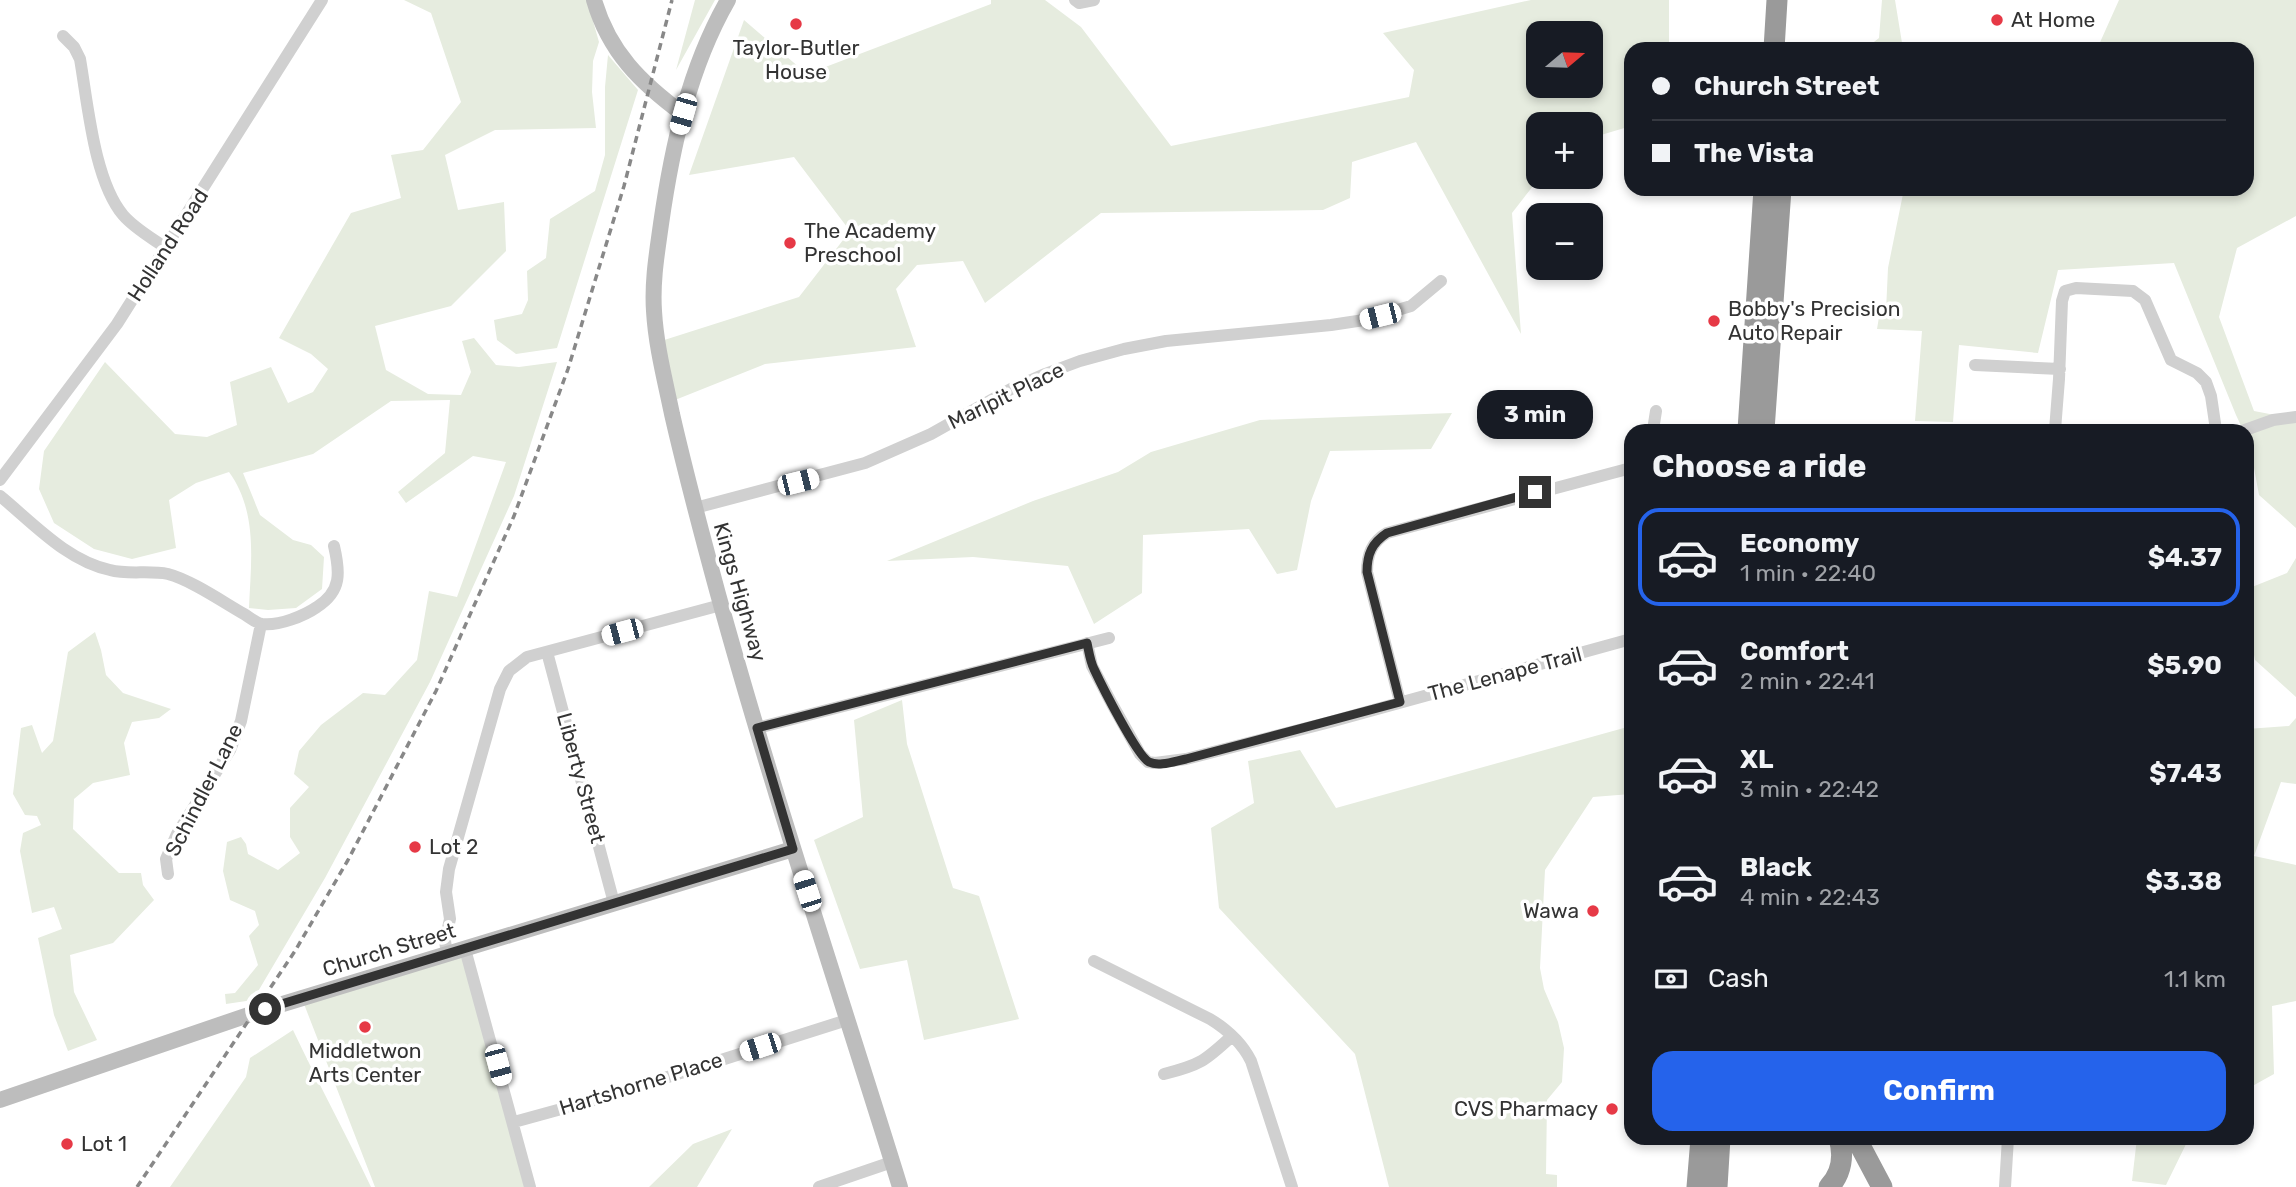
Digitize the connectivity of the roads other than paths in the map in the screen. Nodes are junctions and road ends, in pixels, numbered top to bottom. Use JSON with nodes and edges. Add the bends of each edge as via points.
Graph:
{"nodes":[{"id":1,"x":322,"y":0,"type":"edge"},
{"id":2,"x":594,"y":0,"type":"edge"},
{"id":3,"x":728,"y":0,"type":"edge"},
{"id":4,"x":1075,"y":0,"type":"edge"},
{"id":5,"x":1094,"y":0,"type":"edge"},
{"id":6,"x":1777,"y":0,"type":"edge"},
{"id":7,"x":1792,"y":0,"type":"edge"},
{"id":8,"x":63,"y":36,"type":"dead end"},
{"id":9,"x":1774,"y":42,"type":"edge"},
{"id":10,"x":1789,"y":42,"type":"edge"},
{"id":11,"x":683,"y":114,"type":"junction"},
{"id":12,"x":1764,"y":196,"type":"edge"},
{"id":13,"x":1781,"y":196,"type":"edge"},
{"id":14,"x":166,"y":248,"type":"junction"},
{"id":15,"x":1441,"y":281,"type":"dead end"},
{"id":16,"x":1975,"y":365,"type":"dead end"},
{"id":17,"x":2059,"y":374,"type":"junction"},
{"id":18,"x":1656,"y":411,"type":"dead end"},
{"id":19,"x":2296,"y":417,"type":"edge"},
{"id":20,"x":1654,"y":424,"type":"edge"},
{"id":21,"x":1748,"y":424,"type":"edge"},
{"id":22,"x":1765,"y":424,"type":"edge"},
{"id":23,"x":2055,"y":424,"type":"edge"},
{"id":24,"x":2215,"y":424,"type":"edge"},
{"id":25,"x":2254,"y":427,"type":"edge"},
{"id":26,"x":1624,"y":470,"type":"edge"},
{"id":27,"x":0,"y":480,"type":"edge"},
{"id":28,"x":0,"y":496,"type":"edge"},
{"id":29,"x":695,"y":508,"type":"junction"},
{"id":30,"x":334,"y":547,"type":"dead end"},
{"id":31,"x":721,"y":605,"type":"junction"},
{"id":32,"x":261,"y":624,"type":"junction"},
{"id":33,"x":1109,"y":638,"type":"dead end"},
{"id":34,"x":1624,"y":641,"type":"edge"},
{"id":35,"x":1087,"y":643,"type":"junction"},
{"id":36,"x":547,"y":652,"type":"junction"},
{"id":37,"x":1400,"y":702,"type":"junction"},
{"id":38,"x":757,"y":728,"type":"junction"},
{"id":39,"x":793,"y":849,"type":"junction"},
{"id":40,"x":168,"y":874,"type":"dead end"},
{"id":41,"x":614,"y":904,"type":"junction"},
{"id":42,"x":465,"y":949,"type":"junction"},
{"id":43,"x":447,"y":954,"type":"junction"},
{"id":44,"x":1094,"y":961,"type":"dead end"},
{"id":45,"x":847,"y":1020,"type":"junction"},
{"id":46,"x":1232,"y":1036,"type":"junction"},
{"id":47,"x":1164,"y":1074,"type":"dead end"},
{"id":48,"x":0,"y":1100,"type":"edge"},
{"id":49,"x":514,"y":1122,"type":"junction"},
{"id":50,"x":1700,"y":1145,"type":"edge"},
{"id":51,"x":1719,"y":1145,"type":"edge"},
{"id":52,"x":1728,"y":1145,"type":"edge"},
{"id":53,"x":1840,"y":1145,"type":"edge"},
{"id":54,"x":1860,"y":1145,"type":"edge"},
{"id":55,"x":2008,"y":1145,"type":"edge"},
{"id":56,"x":892,"y":1162,"type":"junction"},
{"id":57,"x":1718,"y":1165,"type":"junction"},
{"id":58,"x":530,"y":1187,"type":"edge"},
{"id":59,"x":819,"y":1187,"type":"edge"},
{"id":60,"x":900,"y":1187,"type":"edge"},
{"id":61,"x":1292,"y":1187,"type":"edge"},
{"id":62,"x":1697,"y":1187,"type":"edge"},
{"id":63,"x":1717,"y":1187,"type":"edge"},
{"id":64,"x":1829,"y":1187,"type":"edge"},
{"id":65,"x":1881,"y":1187,"type":"edge"},
{"id":66,"x":2005,"y":1187,"type":"edge"}],
"edges":[{"from":1,"to":14,"type":"street","name":"Holland Road"},
{"from":2,"to":11,"type":"main road","via":[[608,39],[622,59]]},
{"from":3,"to":11,"type":"main road","name":"Kings Highway","via":[[705,47]]},
{"from":4,"to":5,"type":"street"},
{"from":6,"to":9,"type":"highway"},
{"from":7,"to":10,"type":"highway"},
{"from":8,"to":14,"type":"street","via":[[80,59],[107,192],[132,224]]},
{"from":11,"to":29,"type":"main road","name":"Kings Highway","via":[[654,270],[654,312]]},
{"from":12,"to":21,"type":"highway"},
{"from":13,"to":22,"type":"highway"},
{"from":14,"to":27,"type":"street","name":"Holland Road","via":[[117,324]]},
{"from":15,"to":29,"type":"street","name":"Marlpit Place","via":[[1411,306],[1364,320],[1166,341],[1080,361],[1011,389],[931,434],[865,463]]},
{"from":16,"to":17,"type":"street"},
{"from":17,"to":23,"type":"street"},
{"from":17,"to":24,"type":"street","via":[[2066,291],[2133,291],[2145,300],[2171,360],[2206,382]]},
{"from":18,"to":20,"type":"street"},
{"from":19,"to":25,"type":"street"},
{"from":26,"to":37,"type":"street","via":[[1387,533],[1375,542],[1367,572]]},
{"from":28,"to":32,"type":"street","via":[[68,552],[113,571],[169,574]]},
{"from":29,"to":31,"type":"main road","name":"Kings Highway"},
{"from":30,"to":32,"type":"street","via":[[338,582],[328,601],[307,614]]},
{"from":31,"to":36,"type":"street"},
{"from":31,"to":38,"type":"main road","name":"Kings Highway"},
{"from":32,"to":40,"type":"street","name":"Schindler Lane","via":[[241,721],[230,750],[177,834],[166,859]]},
{"from":33,"to":35,"type":"street"},
{"from":34,"to":37,"type":"street","name":"The Lenape Trail"},
{"from":35,"to":37,"type":"street","name":"The Lenape Trail","via":[[1092,666],[1140,754],[1155,763],[1186,759]]},
{"from":35,"to":38,"type":"street"},
{"from":36,"to":41,"type":"street","name":"Liberty Street"},
{"from":36,"to":43,"type":"street","via":[[527,657],[509,671],[500,689],[449,869]]},
{"from":38,"to":39,"type":"main road","name":"Kings Highway"},
{"from":39,"to":41,"type":"main road","name":"Church Street"},
{"from":39,"to":45,"type":"main road","name":"Kings Highway"},
{"from":41,"to":42,"type":"main road","name":"Church Street"},
{"from":42,"to":43,"type":"main road","name":"Church Street"},
{"from":42,"to":49,"type":"street"},
{"from":43,"to":48,"type":"main road","name":"Church Street","via":[[263,1010]]},
{"from":44,"to":46,"type":"street","via":[[1210,1019]]},
{"from":45,"to":49,"type":"street","name":"Hartshorne Place"},
{"from":45,"to":56,"type":"main road","name":"Kings Highway"},
{"from":46,"to":47,"type":"street","via":[[1206,1060]]},
{"from":46,"to":61,"type":"street","via":[[1251,1061]]},
{"from":49,"to":58,"type":"street"},
{"from":50,"to":62,"type":"highway"},
{"from":51,"to":57,"type":"highway"},
{"from":52,"to":57,"type":"highway"},
{"from":53,"to":64,"type":"highway","via":[[1842,1161]]},
{"from":54,"to":65,"type":"highway"},
{"from":55,"to":66,"type":"street"},
{"from":56,"to":59,"type":"street"},
{"from":56,"to":60,"type":"main road","name":"Kings Highway"},
{"from":57,"to":63,"type":"highway"}]}
